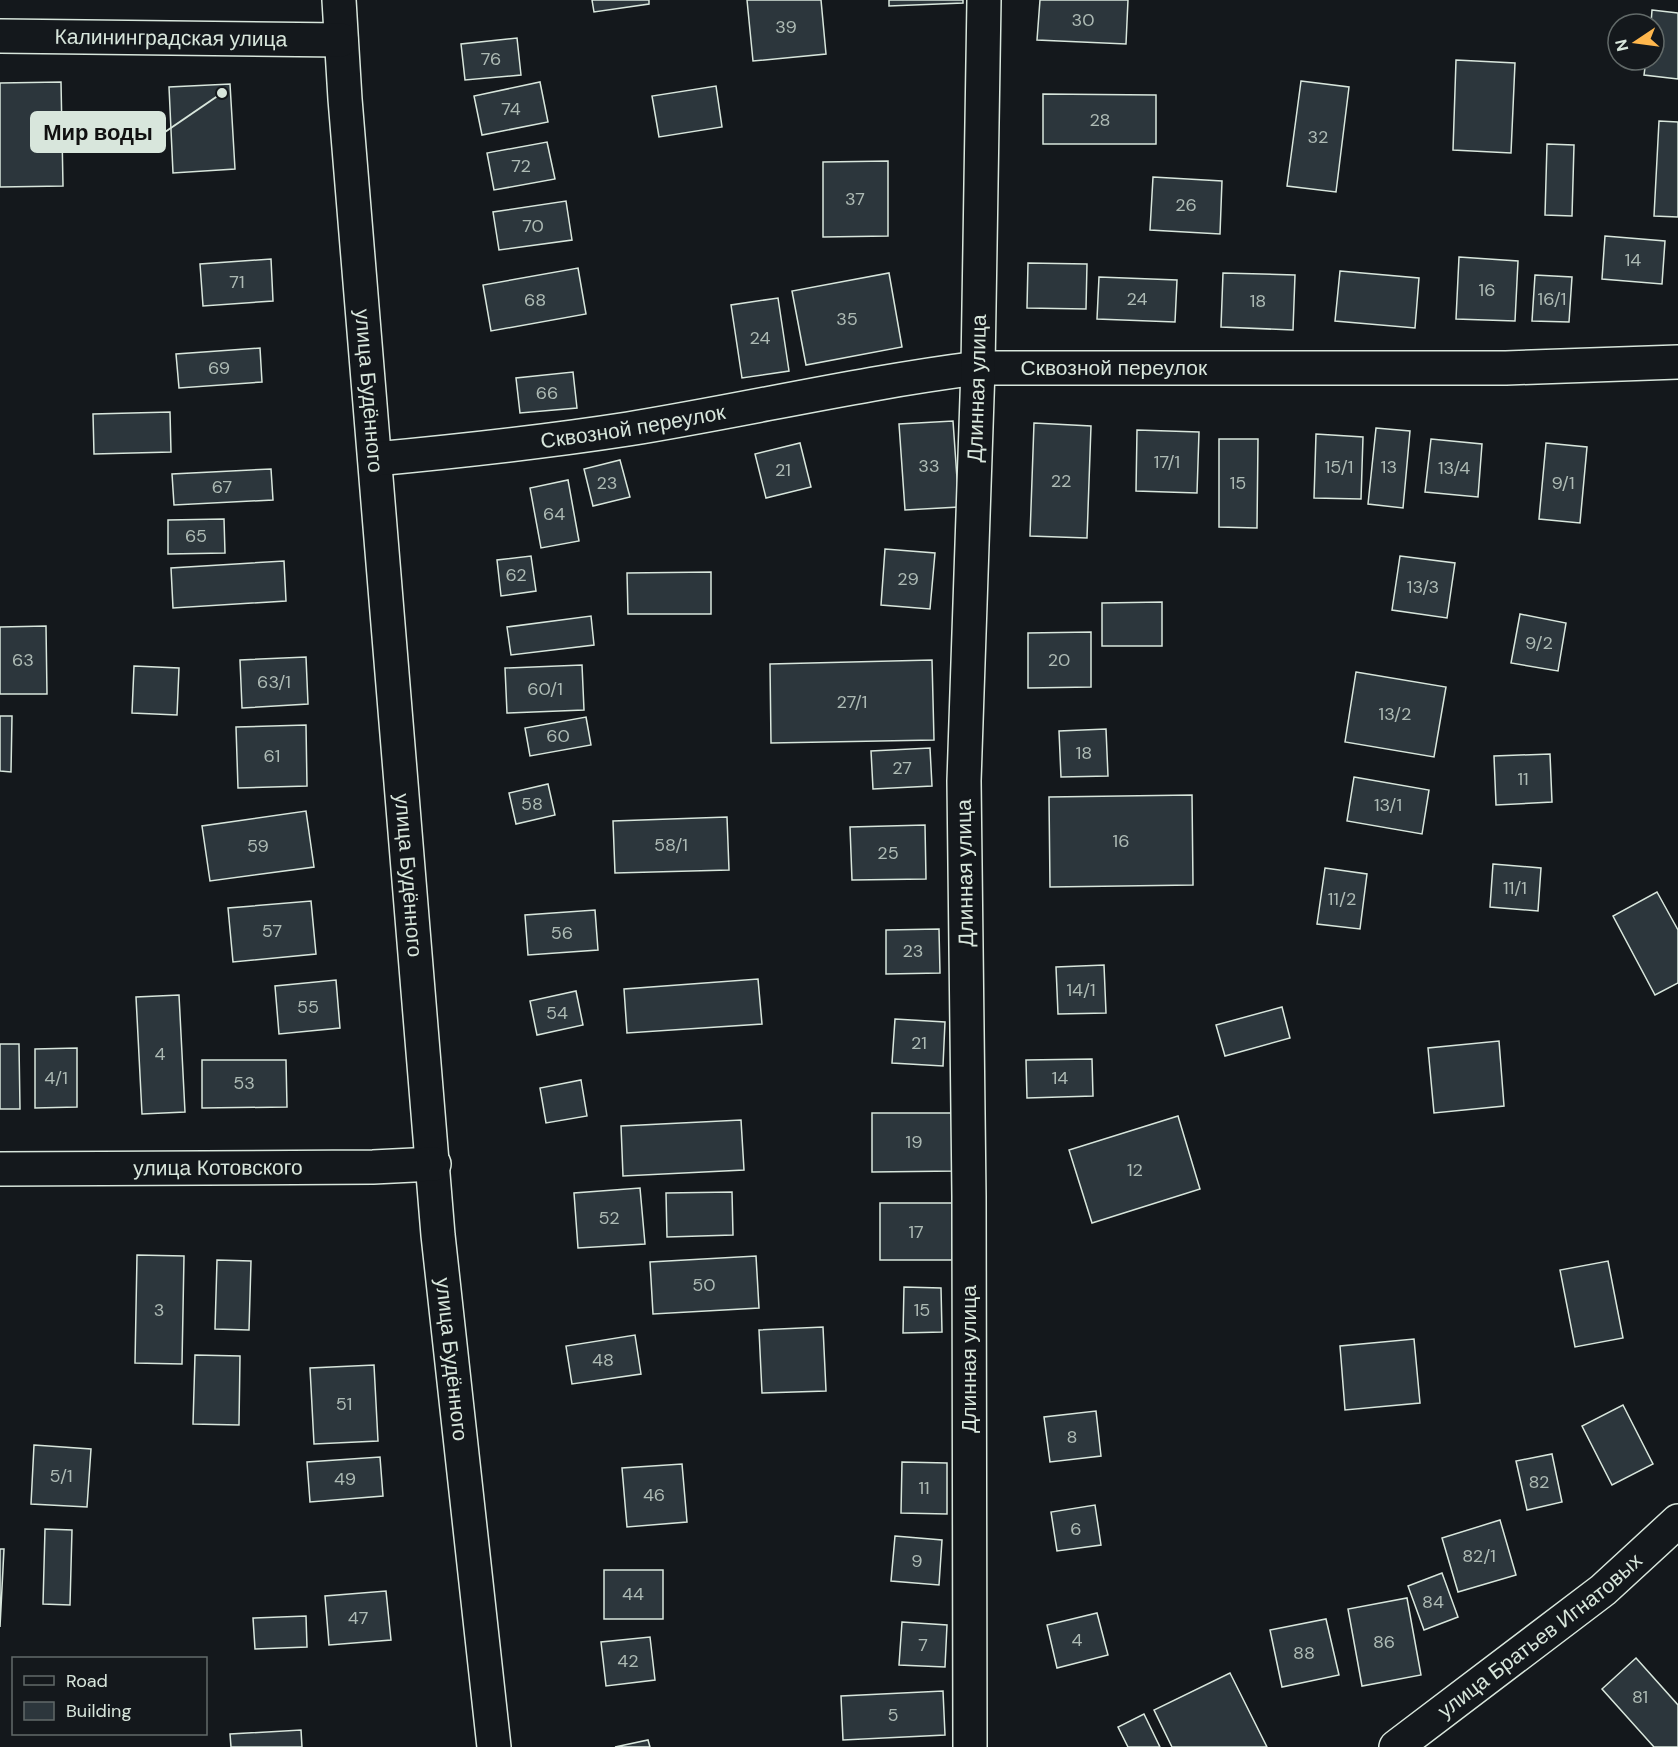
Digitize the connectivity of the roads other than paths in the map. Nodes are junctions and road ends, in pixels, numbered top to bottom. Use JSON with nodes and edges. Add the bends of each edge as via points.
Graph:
{"nodes":[{"id":1,"x":339,"y":0,"type":"edge"},
{"id":2,"x":984,"y":0,"type":"edge"},
{"id":3,"x":0,"y":36,"type":"edge"},
{"id":4,"x":341,"y":40,"type":"junction"},
{"id":5,"x":1678,"y":362,"type":"edge"},
{"id":6,"x":978,"y":368,"type":"junction"},
{"id":7,"x":375,"y":459,"type":"junction"},
{"id":8,"x":434,"y":1164,"type":"junction"},
{"id":9,"x":0,"y":1169,"type":"edge"},
{"id":10,"x":1678,"y":1521,"type":"edge"},
{"id":11,"x":494,"y":1747,"type":"edge"},
{"id":12,"x":970,"y":1747,"type":"edge"},
{"id":13,"x":1396,"y":1747,"type":"edge"}],
"edges":[{"from":1,"to":4,"type":"street","name":"улица Будённого"},
{"from":2,"to":6,"type":"street","name":"Длинная улица"},
{"from":3,"to":4,"type":"street","name":"Калининградская улица"},
{"from":4,"to":7,"type":"street","name":"улица Будённого"},
{"from":5,"to":6,"type":"street","name":"Сквозной переулок","via":[[1506,368]]},
{"from":6,"to":7,"type":"street","name":"Сквозной переулок","via":[[629,428],[475,450]]},
{"from":6,"to":12,"type":"street","name":"Длинная улица","via":[[964,781]]},
{"from":7,"to":8,"type":"street","name":"улица Будённого"},
{"from":8,"to":9,"type":"street","name":"улица Котовского"},
{"from":8,"to":11,"type":"street","name":"улица Будённого"},
{"from":10,"to":13,"type":"street","name":"улица Братьев Игнатовых","via":[[1603,1590]]}]}
